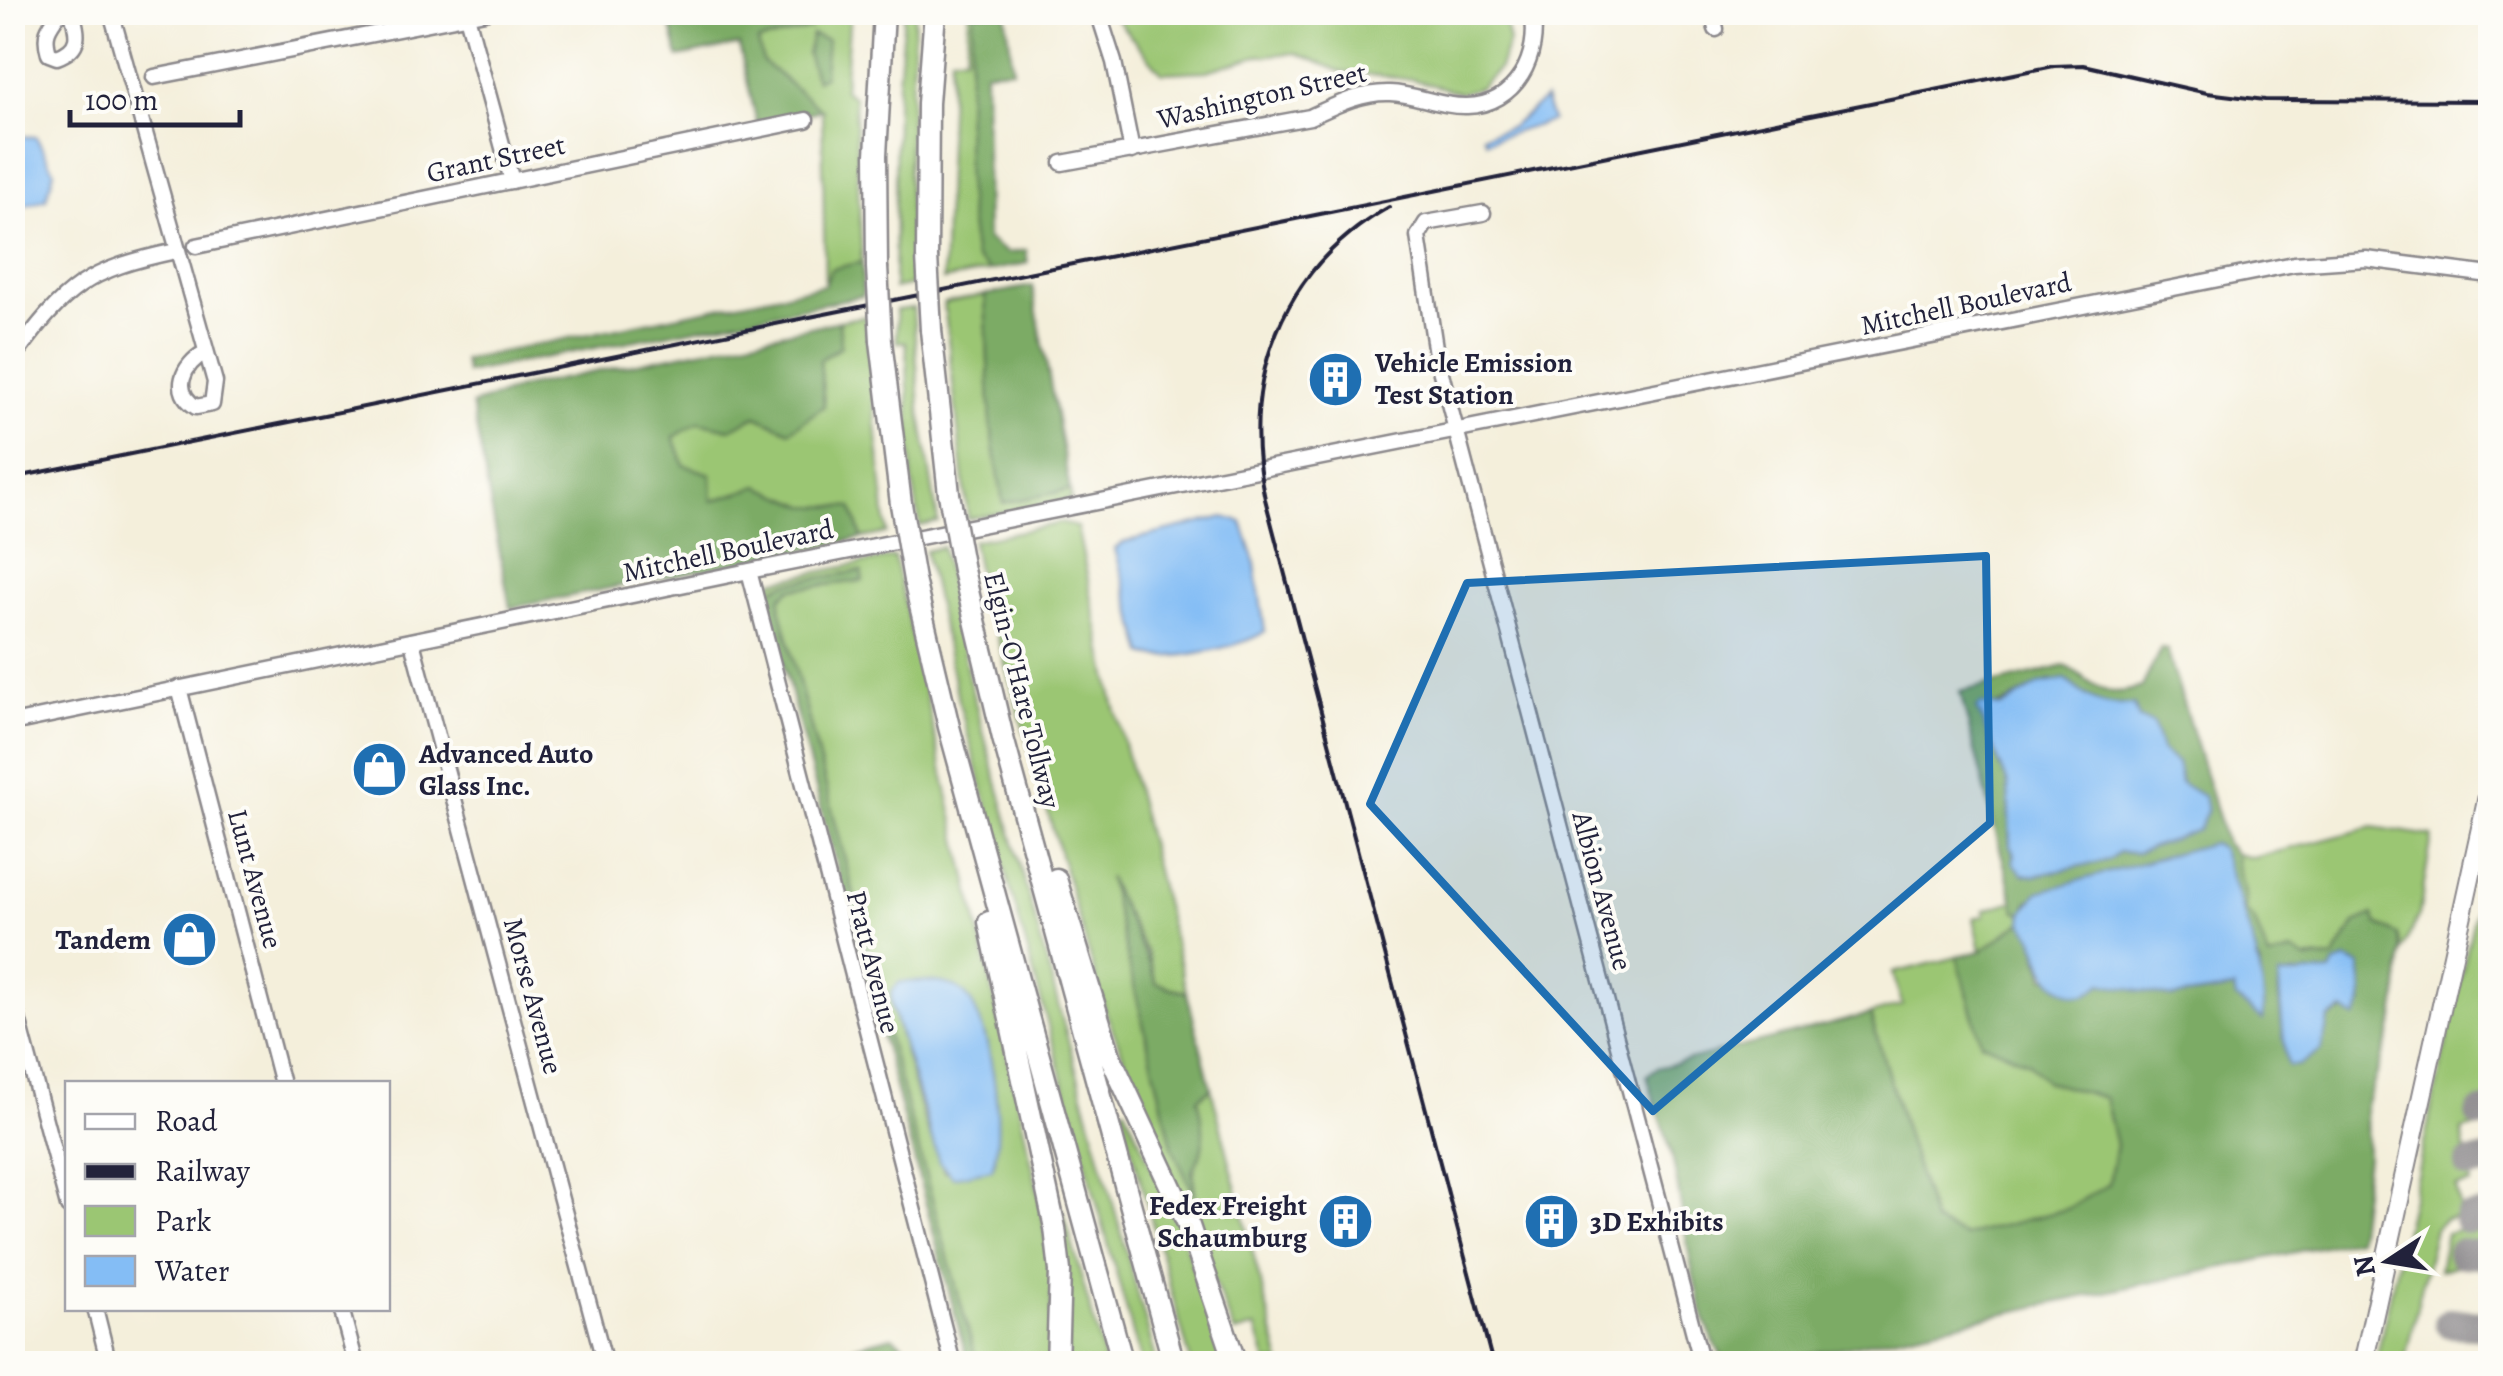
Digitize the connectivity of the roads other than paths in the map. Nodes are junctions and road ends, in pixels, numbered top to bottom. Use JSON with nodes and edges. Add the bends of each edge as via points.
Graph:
{"nodes":[{"id":1,"x":60,"y":12,"type":"edge"},
{"id":2,"x":72,"y":12,"type":"edge"},
{"id":3,"x":111,"y":12,"type":"edge"},
{"id":4,"x":485,"y":12,"type":"edge"},
{"id":5,"x":884,"y":12,"type":"edge"},
{"id":6,"x":934,"y":12,"type":"edge"},
{"id":7,"x":1098,"y":12,"type":"edge"},
{"id":8,"x":1532,"y":12,"type":"edge"},
{"id":9,"x":1712,"y":12,"type":"edge"},
{"id":10,"x":466,"y":14,"type":"edge"},
{"id":11,"x":1716,"y":29,"type":"dead end"},
{"id":12,"x":154,"y":77,"type":"dead end"},
{"id":13,"x":806,"y":120,"type":"dead end"},
{"id":14,"x":1132,"y":151,"type":"junction"},
{"id":15,"x":1062,"y":163,"type":"dead end"},
{"id":16,"x":512,"y":181,"type":"junction"},
{"id":17,"x":1483,"y":213,"type":"dead end"},
{"id":18,"x":196,"y":246,"type":"dead end"},
{"id":19,"x":176,"y":251,"type":"junction"},
{"id":20,"x":2490,"y":274,"type":"edge"},
{"id":21,"x":204,"y":353,"type":"dead end"},
{"id":22,"x":12,"y":360,"type":"edge"},
{"id":23,"x":1454,"y":432,"type":"junction"},
{"id":24,"x":749,"y":571,"type":"junction"},
{"id":25,"x":412,"y":642,"type":"junction"},
{"id":26,"x":179,"y":688,"type":"junction"},
{"id":27,"x":12,"y":722,"type":"edge"},
{"id":28,"x":1003,"y":738,"type":"junction"},
{"id":29,"x":2490,"y":787,"type":"edge"},
{"id":30,"x":968,"y":797,"type":"junction"},
{"id":31,"x":12,"y":996,"type":"edge"},
{"id":32,"x":281,"y":1081,"type":"edge"},
{"id":33,"x":65,"y":1195,"type":"edge"},
{"id":34,"x":95,"y":1311,"type":"edge"},
{"id":35,"x":342,"y":1311,"type":"edge"},
{"id":36,"x":109,"y":1364,"type":"edge"},
{"id":37,"x":356,"y":1364,"type":"edge"},
{"id":38,"x":605,"y":1364,"type":"edge"},
{"id":39,"x":953,"y":1364,"type":"edge"},
{"id":40,"x":1057,"y":1364,"type":"edge"},
{"id":41,"x":1122,"y":1364,"type":"edge"},
{"id":42,"x":1174,"y":1364,"type":"edge"},
{"id":43,"x":1236,"y":1364,"type":"edge"},
{"id":44,"x":1702,"y":1364,"type":"edge"},
{"id":45,"x":2362,"y":1364,"type":"edge"}],
"edges":[{"from":1,"to":2,"type":"street","via":[[44,40],[57,56],[76,46]]},
{"from":3,"to":19,"type":"street"},
{"from":4,"to":10,"type":"street"},
{"from":5,"to":30,"type":"highway","bridge":true,"via":[[876,141],[881,341],[914,580]]},
{"from":6,"to":28,"type":"highway","name":"Elgin-O'Hare Tollway","bridge":true,"via":[[931,330],[963,570]]},
{"from":7,"to":14,"type":"street"},
{"from":8,"to":14,"type":"street","name":"Washington Street","via":[[1534,48],[1523,75],[1498,97],[1476,105],[1375,94],[1310,117]]},
{"from":9,"to":11,"type":"street"},
{"from":10,"to":12,"type":"street"},
{"from":10,"to":16,"type":"street"},
{"from":13,"to":16,"type":"street","name":"Grant Street"},
{"from":14,"to":15,"type":"street","name":"Washington Street"},
{"from":16,"to":18,"type":"street","name":"Grant Street"},
{"from":17,"to":23,"type":"street","via":[[1426,223],[1418,236]]},
{"from":19,"to":21,"type":"street"},
{"from":19,"to":22,"type":"street","via":[[104,269],[76,285]]},
{"from":20,"to":23,"type":"street","name":"Mitchell Boulevard","via":[[2366,258],[2294,264]]},
{"from":23,"to":24,"type":"street","name":"Mitchell Boulevard"},
{"from":23,"to":44,"type":"street","name":"Albion Avenue"},
{"from":24,"to":25,"type":"street","name":"Mitchell Boulevard"},
{"from":24,"to":39,"type":"street","name":"Pratt Avenue"},
{"from":25,"to":26,"type":"street","name":"Mitchell Boulevard"},
{"from":25,"to":38,"type":"street","name":"Morse Avenue"},
{"from":26,"to":27,"type":"street","name":"Mitchell Boulevard"},
{"from":26,"to":32,"type":"street","name":"Lunt Avenue"},
{"from":28,"to":42,"type":"highway","name":"Elgin-O'Hare Tollway"},
{"from":28,"to":43,"type":"highway","via":[[1044,843],[1110,1056],[1189,1226]]},
{"from":29,"to":45,"type":"main road"},
{"from":30,"to":40,"type":"highway","via":[[1055,1228]]},
{"from":30,"to":41,"type":"highway"},
{"from":31,"to":33,"type":"street"},
{"from":34,"to":36,"type":"street"},
{"from":35,"to":37,"type":"street"}]}
